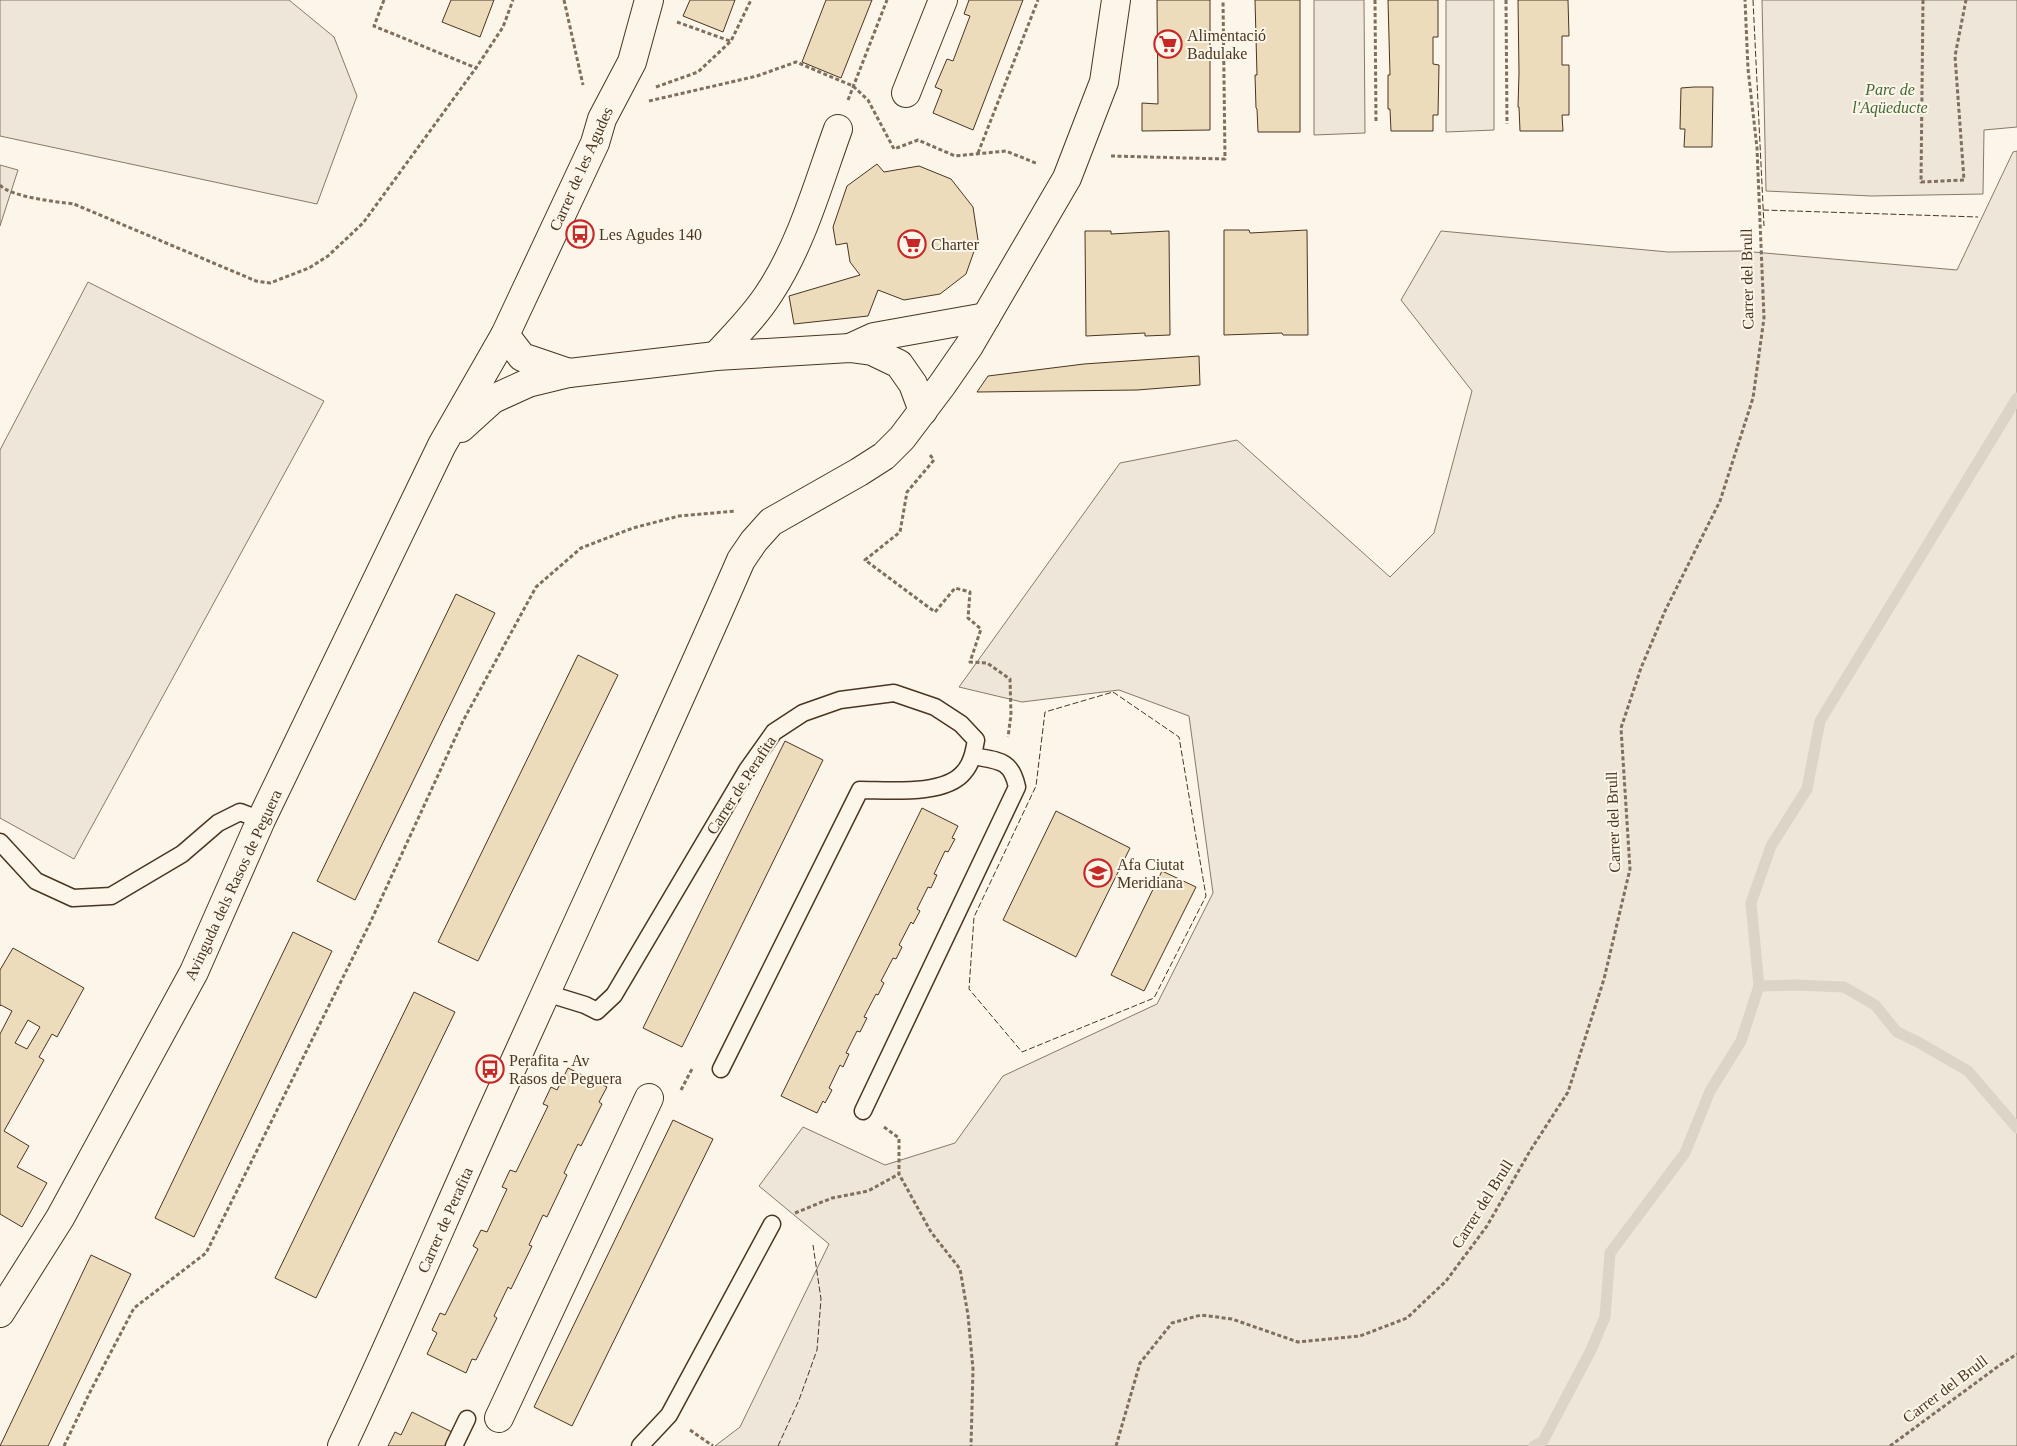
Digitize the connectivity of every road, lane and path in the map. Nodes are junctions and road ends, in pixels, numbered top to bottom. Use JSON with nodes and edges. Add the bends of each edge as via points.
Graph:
{"nodes":[{"id":1,"x":384,"y":0,"type":"edge"},
{"id":2,"x":513,"y":0,"type":"edge"},
{"id":3,"x":564,"y":0,"type":"edge"},
{"id":4,"x":649,"y":0,"type":"edge"},
{"id":5,"x":751,"y":0,"type":"edge"},
{"id":6,"x":887,"y":0,"type":"edge"},
{"id":7,"x":942,"y":0,"type":"edge"},
{"id":8,"x":1038,"y":0,"type":"edge"},
{"id":9,"x":1116,"y":0,"type":"edge"},
{"id":10,"x":1223,"y":0,"type":"edge"},
{"id":11,"x":1375,"y":0,"type":"edge"},
{"id":12,"x":1506,"y":0,"type":"edge"},
{"id":13,"x":1745,"y":0,"type":"edge"},
{"id":14,"x":1923,"y":0,"type":"edge"},
{"id":15,"x":1966,"y":0,"type":"edge"},
{"id":16,"x":669,"y":18,"type":"dead end"},
{"id":17,"x":731,"y":42,"type":"junction"},
{"id":18,"x":476,"y":68,"type":"junction"},
{"id":19,"x":853,"y":86,"type":"junction"},
{"id":20,"x":584,"y":90,"type":"dead end"},
{"id":21,"x":647,"y":90,"type":"dead end"},
{"id":22,"x":906,"y":93,"type":"dead end"},
{"id":23,"x":643,"y":102,"type":"dead end"},
{"id":24,"x":1376,"y":123,"type":"dead end"},
{"id":25,"x":1507,"y":124,"type":"dead end"},
{"id":26,"x":838,"y":129,"type":"dead end"},
{"id":27,"x":978,"y":153,"type":"junction"},
{"id":28,"x":1107,"y":156,"type":"dead end"},
{"id":29,"x":1045,"y":167,"type":"dead end"},
{"id":30,"x":0,"y":185,"type":"edge"},
{"id":31,"x":986,"y":317,"type":"junction"},
{"id":32,"x":505,"y":335,"type":"junction"},
{"id":33,"x":850,"y":348,"type":"junction"},
{"id":34,"x":716,"y":356,"type":"junction"},
{"id":35,"x":569,"y":373,"type":"junction"},
{"id":36,"x":923,"y":411,"type":"junction"},
{"id":37,"x":442,"y":445,"type":"junction"},
{"id":38,"x":934,"y":460,"type":"dead end"},
{"id":39,"x":744,"y":511,"type":"dead end"},
{"id":40,"x":1011,"y":715,"type":"dead end"},
{"id":41,"x":973,"y":756,"type":"junction"},
{"id":42,"x":261,"y":820,"type":"junction"},
{"id":43,"x":0,"y":842,"type":"edge"},
{"id":44,"x":546,"y":993,"type":"junction"},
{"id":45,"x":693,"y":1066,"type":"dead end"},
{"id":46,"x":721,"y":1069,"type":"dead end"},
{"id":47,"x":680,"y":1093,"type":"dead end"},
{"id":48,"x":649,"y":1098,"type":"dead end"},
{"id":49,"x":863,"y":1111,"type":"joint"},
{"id":50,"x":898,"y":1174,"type":"junction"},
{"id":51,"x":772,"y":1224,"type":"joint"},
{"id":52,"x":0,"y":1313,"type":"edge"},
{"id":53,"x":2017,"y":1354,"type":"edge"},
{"id":54,"x":499,"y":1418,"type":"dead end"},
{"id":55,"x":467,"y":1419,"type":"dead end"},
{"id":56,"x":64,"y":1446,"type":"edge"},
{"id":57,"x":342,"y":1446,"type":"edge"},
{"id":58,"x":454,"y":1446,"type":"edge"},
{"id":59,"x":640,"y":1446,"type":"edge"},
{"id":60,"x":971,"y":1446,"type":"edge"},
{"id":61,"x":1116,"y":1446,"type":"edge"},
{"id":62,"x":1890,"y":1446,"type":"edge"}],
"edges":[{"from":1,"to":18,"type":"path","via":[[374,26]]},
{"from":2,"to":18,"type":"path","via":[[503,27]]},
{"from":3,"to":20,"type":"path","name":"Carrer de les Agudes"},
{"from":4,"to":32,"type":"street","name":"Carrer de les Agudes","via":[[632,62],[602,119],[595,143]]},
{"from":5,"to":17,"type":"path"},
{"from":6,"to":19,"type":"path"},
{"from":7,"to":22,"type":"street"},
{"from":8,"to":27,"type":"path"},
{"from":9,"to":31,"type":"street","via":[[1104,82],[1067,178]]},
{"from":10,"to":28,"type":"path","via":[[1224,158]]},
{"from":11,"to":24,"type":"path"},
{"from":12,"to":25,"type":"path"},
{"from":13,"to":61,"type":"path","name":"Carrer del Brull","via":[[1748,69],[1757,148],[1764,318],[1753,398],[1720,501],[1665,611],[1621,728],[1630,869],[1604,979],[1568,1092],[1487,1226],[1446,1281],[1407,1318],[1360,1336],[1298,1342],[1232,1319],[1201,1315],[1172,1323],[1140,1363]]},
{"from":14,"to":15,"type":"path","via":[[1921,182],[1964,180],[1955,56]]},
{"from":16,"to":17,"type":"path"},
{"from":17,"to":21,"type":"path","via":[[698,72]]},
{"from":18,"to":30,"type":"path","via":[[363,223],[328,256],[309,268],[270,283],[256,281],[74,204],[21,194]]},
{"from":19,"to":23,"type":"path","via":[[796,62],[757,76]]},
{"from":19,"to":27,"type":"path","via":[[868,100],[894,149],[918,140],[955,156]]},
{"from":26,"to":34,"type":"street","via":[[785,265],[747,323]]},
{"from":27,"to":29,"type":"path","via":[[1006,151]]},
{"from":31,"to":33,"type":"street","name":"Avinguda dels Rasos de Peguera","via":[[874,337]]},
{"from":31,"to":36,"type":"street"},
{"from":32,"to":35,"type":"street","name":"Avinguda dels Rasos de Peguera","via":[[522,357]]},
{"from":32,"to":37,"type":"street","name":"Avinguda dels Rasos de Peguera"},
{"from":33,"to":34,"type":"street","name":"Avinguda dels Rasos de Peguera"},
{"from":33,"to":36,"type":"street","name":"Avinguda dels Rasos de Peguera","via":[[872,351],[899,364],[913,384]]},
{"from":34,"to":35,"type":"street","name":"Avinguda dels Rasos de Peguera"},
{"from":35,"to":37,"type":"street","name":"Avinguda dels Rasos de Peguera","via":[[528,383],[493,399]]},
{"from":36,"to":44,"type":"street","name":"Carrer de Perafita","via":[[884,456],[771,522],[741,560]]},
{"from":37,"to":42,"type":"street","name":"Avinguda dels Rasos de Peguera"},
{"from":38,"to":40,"type":"path","via":[[907,492],[900,532],[865,560],[935,612],[955,588],[970,592],[968,618],[981,629],[970,662],[986,663],[1010,679]]},
{"from":39,"to":56,"type":"path","via":[[679,516],[633,528],[581,548],[536,587],[463,721],[370,923],[206,1253],[134,1308]]},
{"from":41,"to":44,"type":"lane","name":"Carrer de Perafita","via":[[976,740],[961,724],[935,707],[894,693],[840,700],[803,713],[774,732],[747,770],[614,995],[597,1011]]},
{"from":41,"to":46,"type":"lane","via":[[964,773],[950,783],[917,790],[860,790]]},
{"from":41,"to":49,"type":"lane","via":[[1005,763],[1014,773],[1017,787]]},
{"from":42,"to":43,"type":"lane","via":[[240,812],[218,823],[182,854],[111,896],[73,898],[36,881]]},
{"from":42,"to":52,"type":"street","name":"Avinguda dels Rasos de Peguera","via":[[194,972],[60,1218]]},
{"from":44,"to":57,"type":"street","name":"Carrer de Perafita","via":[[391,1344]]},
{"from":45,"to":47,"type":"path"},
{"from":48,"to":54,"type":"street"},
{"from":49,"to":50,"type":"path","via":[[899,1138]]},
{"from":50,"to":51,"type":"path","via":[[868,1190],[824,1200]]},
{"from":50,"to":60,"type":"path","via":[[930,1232],[960,1269],[974,1369]]},
{"from":51,"to":59,"type":"lane","via":[[669,1416]]},
{"from":53,"to":62,"type":"path","name":"Carrer del Brull"},
{"from":55,"to":58,"type":"lane"}]}
